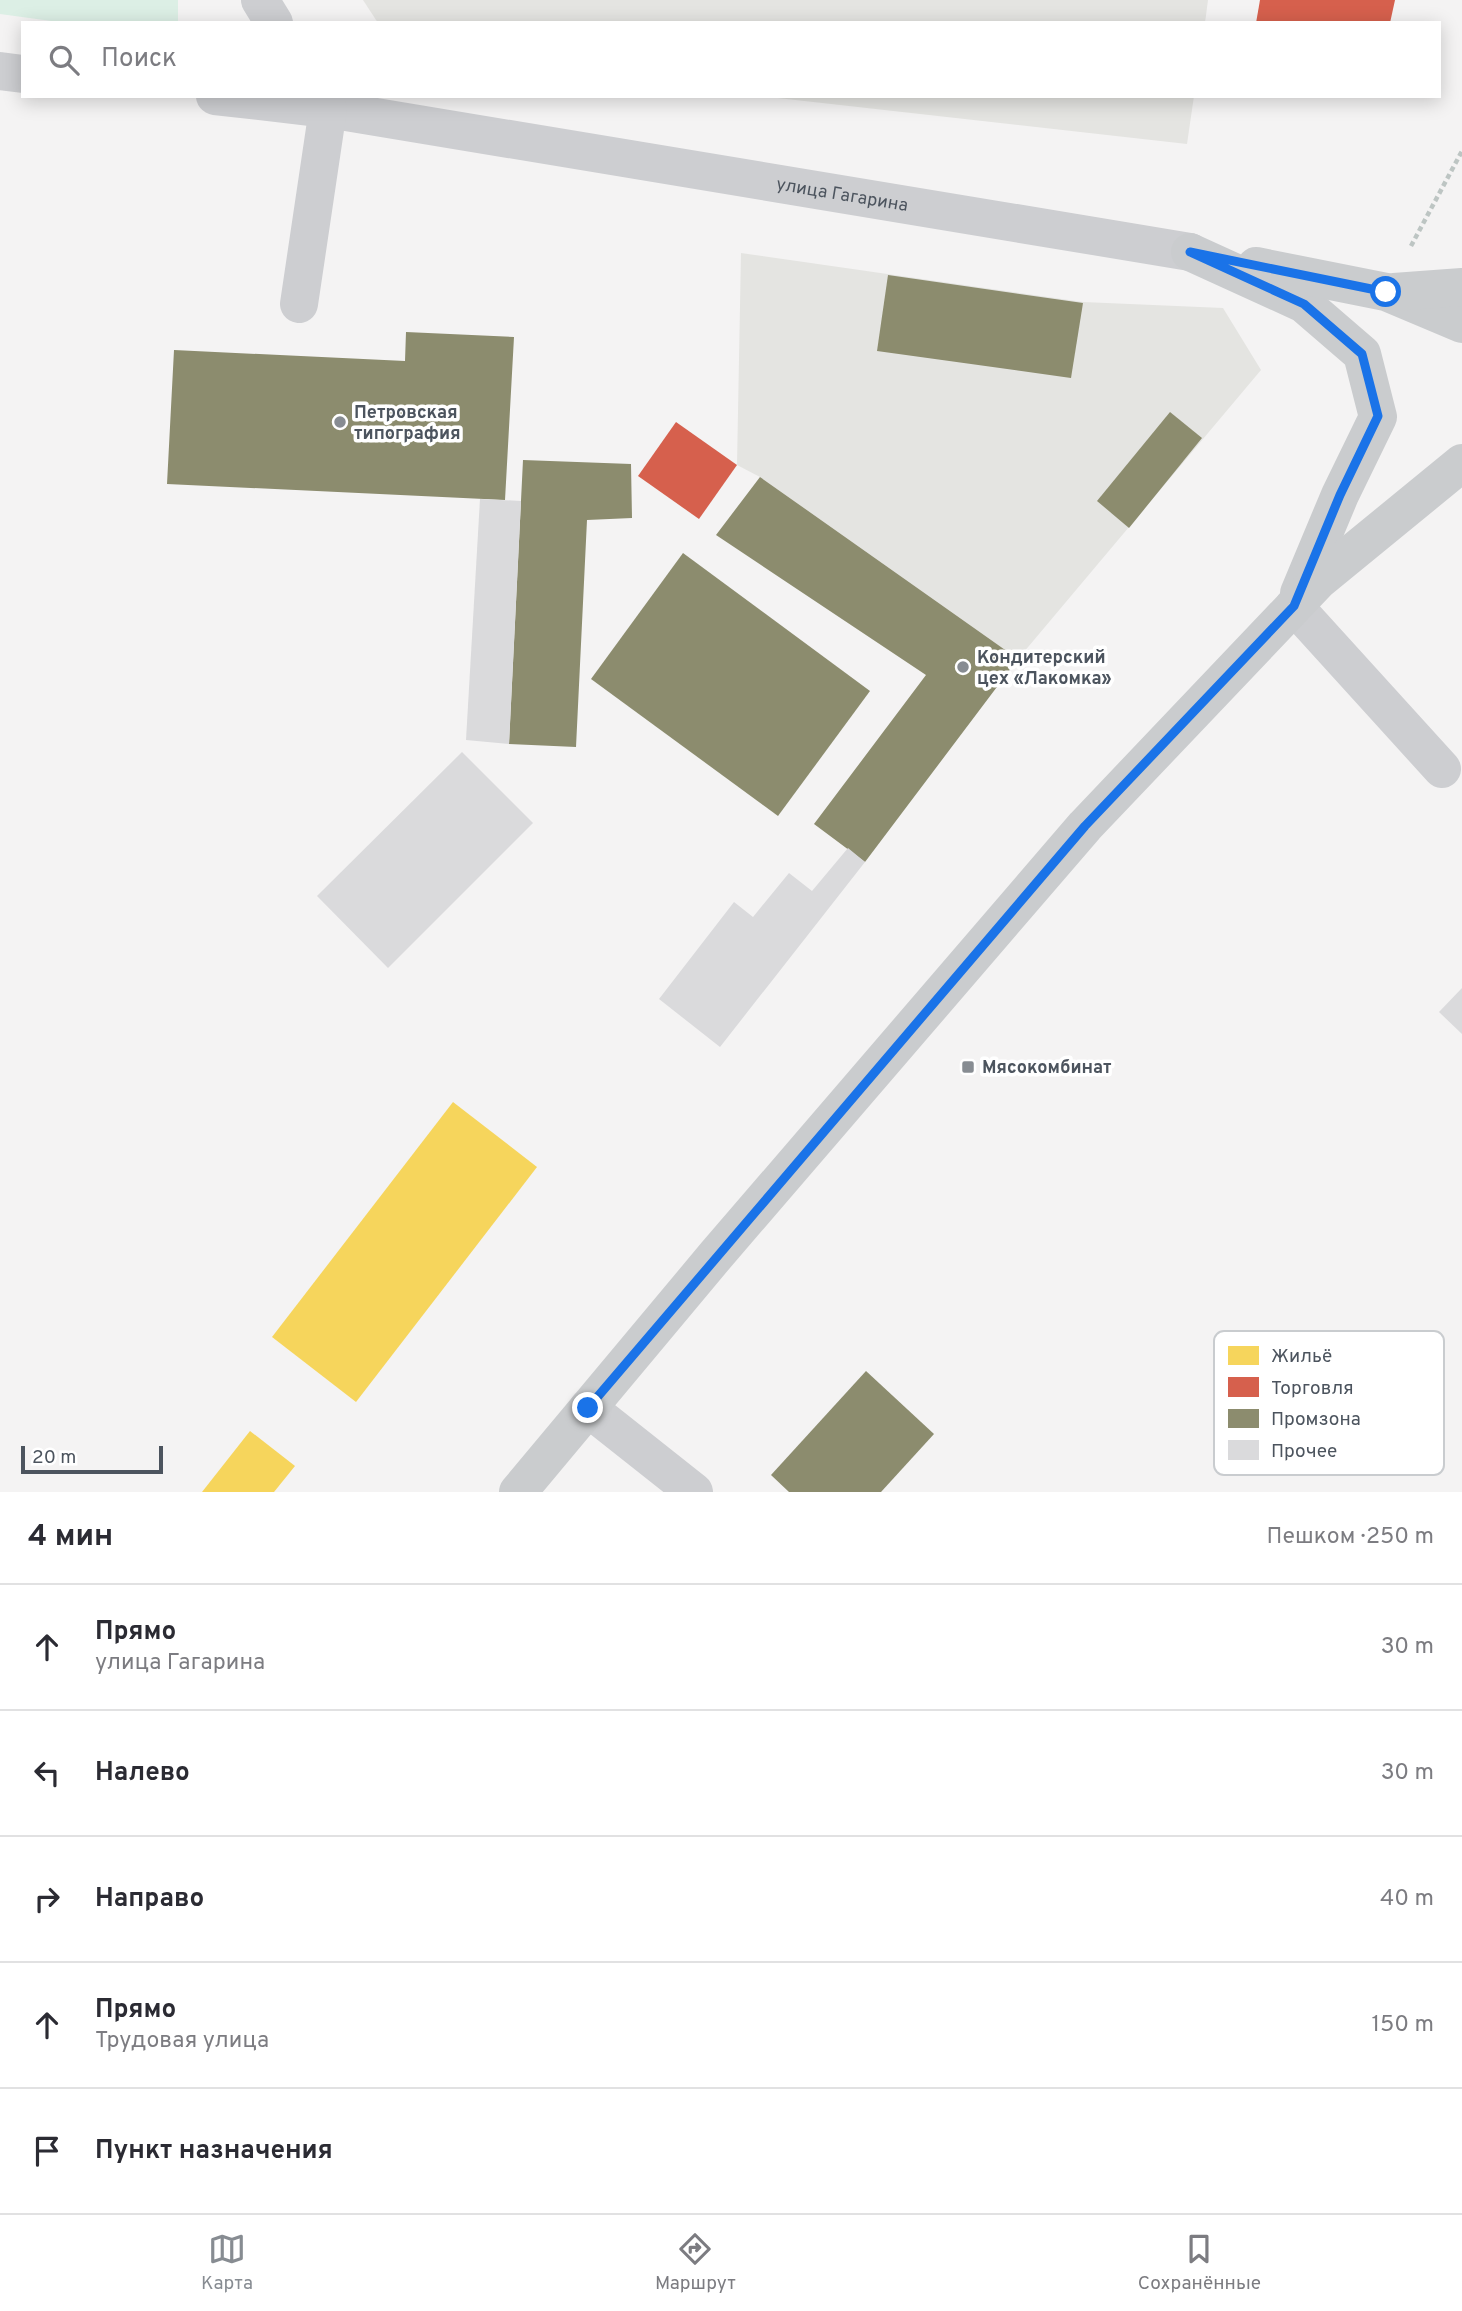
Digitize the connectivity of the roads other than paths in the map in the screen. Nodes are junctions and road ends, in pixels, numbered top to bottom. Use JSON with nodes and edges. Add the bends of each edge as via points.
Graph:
{"nodes":[{"id":1,"x":260,"y":0,"type":"edge"},
{"id":2,"x":273,"y":21,"type":"edge"},
{"id":3,"x":0,"y":71,"type":"edge"},
{"id":4,"x":21,"y":74,"type":"edge"},
{"id":5,"x":246,"y":98,"type":"edge"},
{"id":6,"x":324,"y":103,"type":"edge"},
{"id":7,"x":1190,"y":252,"type":"junction"},
{"id":8,"x":1462,"y":287,"type":"edge"},
{"id":9,"x":1386,"y":292,"type":"junction"},
{"id":10,"x":299,"y":304,"type":"dead end"},
{"id":11,"x":1462,"y":324,"type":"edge"},
{"id":12,"x":1462,"y":463,"type":"edge"},
{"id":13,"x":1294,"y":606,"type":"junction"},
{"id":14,"x":1442,"y":769,"type":"dead end"},
{"id":15,"x":588,"y":1408,"type":"junction"},
{"id":16,"x":518,"y":1492,"type":"edge"},
{"id":17,"x":694,"y":1492,"type":"edge"}],
"edges":[{"from":1,"to":2,"type":"street"},
{"from":3,"to":4,"type":"street"},
{"from":5,"to":6,"type":"street","name":"улица Гагарина"},
{"from":6,"to":7,"type":"street","name":"улица Гагарина"},
{"from":6,"to":10,"type":"street"},
{"from":7,"to":9,"type":"main road","name":"улица Гагарина"},
{"from":7,"to":13,"type":"main road","via":[[1304,304],[1362,354],[1378,416]]},
{"from":8,"to":9,"type":"main road"},
{"from":9,"to":11,"type":"main road","name":"улица Гагарина"},
{"from":12,"to":13,"type":"main road","via":[[1319,580]]},
{"from":13,"to":14,"type":"street"},
{"from":13,"to":15,"type":"main road","via":[[1076,836]]},
{"from":15,"to":16,"type":"main road"},
{"from":15,"to":17,"type":"street"}]}
